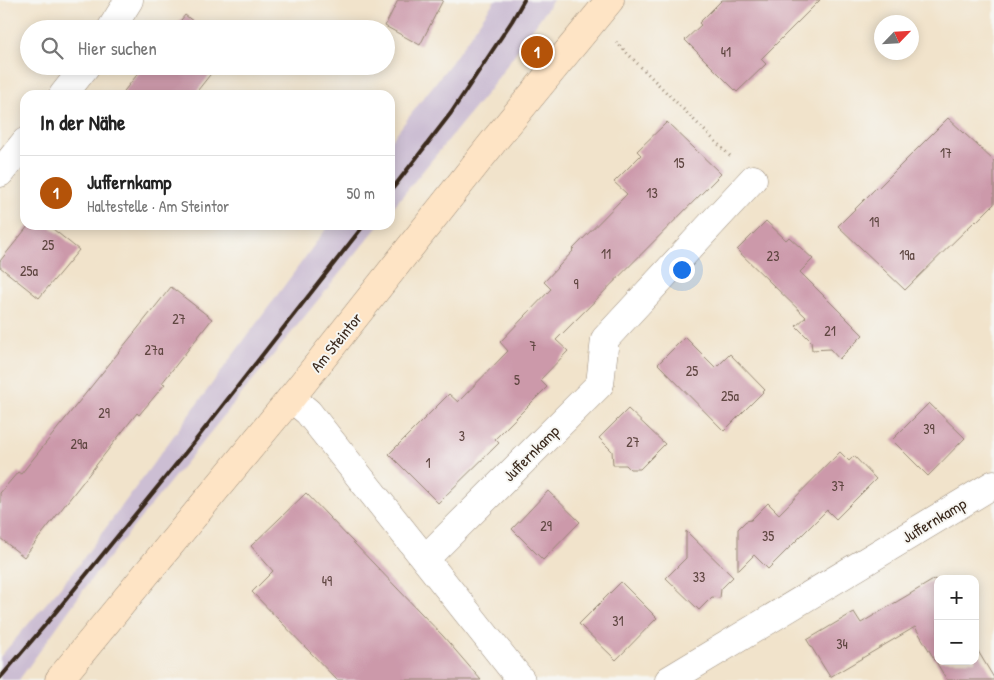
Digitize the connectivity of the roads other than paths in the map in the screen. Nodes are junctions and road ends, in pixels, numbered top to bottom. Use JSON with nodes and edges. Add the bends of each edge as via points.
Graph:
{"nodes":[{"id":1,"x":129,"y":0,"type":"edge"},
{"id":2,"x":602,"y":10,"type":"edge"},
{"id":3,"x":117,"y":20,"type":"edge"},
{"id":4,"x":79,"y":75,"type":"edge"},
{"id":5,"x":67,"y":90,"type":"edge"},
{"id":6,"x":20,"y":148,"type":"edge"},
{"id":7,"x":0,"y":173,"type":"edge"},
{"id":8,"x":753,"y":179,"type":"road end"},
{"id":9,"x":291,"y":398,"type":"junction"},
{"id":10,"x":994,"y":484,"type":"edge"},
{"id":11,"x":425,"y":559,"type":"junction"},
{"id":12,"x":59,"y":680,"type":"edge"},
{"id":13,"x":521,"y":680,"type":"edge"},
{"id":14,"x":669,"y":680,"type":"edge"}],
"edges":[{"from":1,"to":3,"type":"street"},
{"from":2,"to":9,"type":"street","name":"Am Steintor"},
{"from":4,"to":5,"type":"street"},
{"from":6,"to":7,"type":"street"},
{"from":8,"to":11,"type":"street","name":"Juffernkamp","via":[[605,339],[600,384]]},
{"from":9,"to":11,"type":"street","via":[[308,412]]},
{"from":9,"to":12,"type":"street","name":"Am Steintor"},
{"from":10,"to":14,"type":"street","name":"Juffernkamp"},
{"from":11,"to":13,"type":"street"}]}
